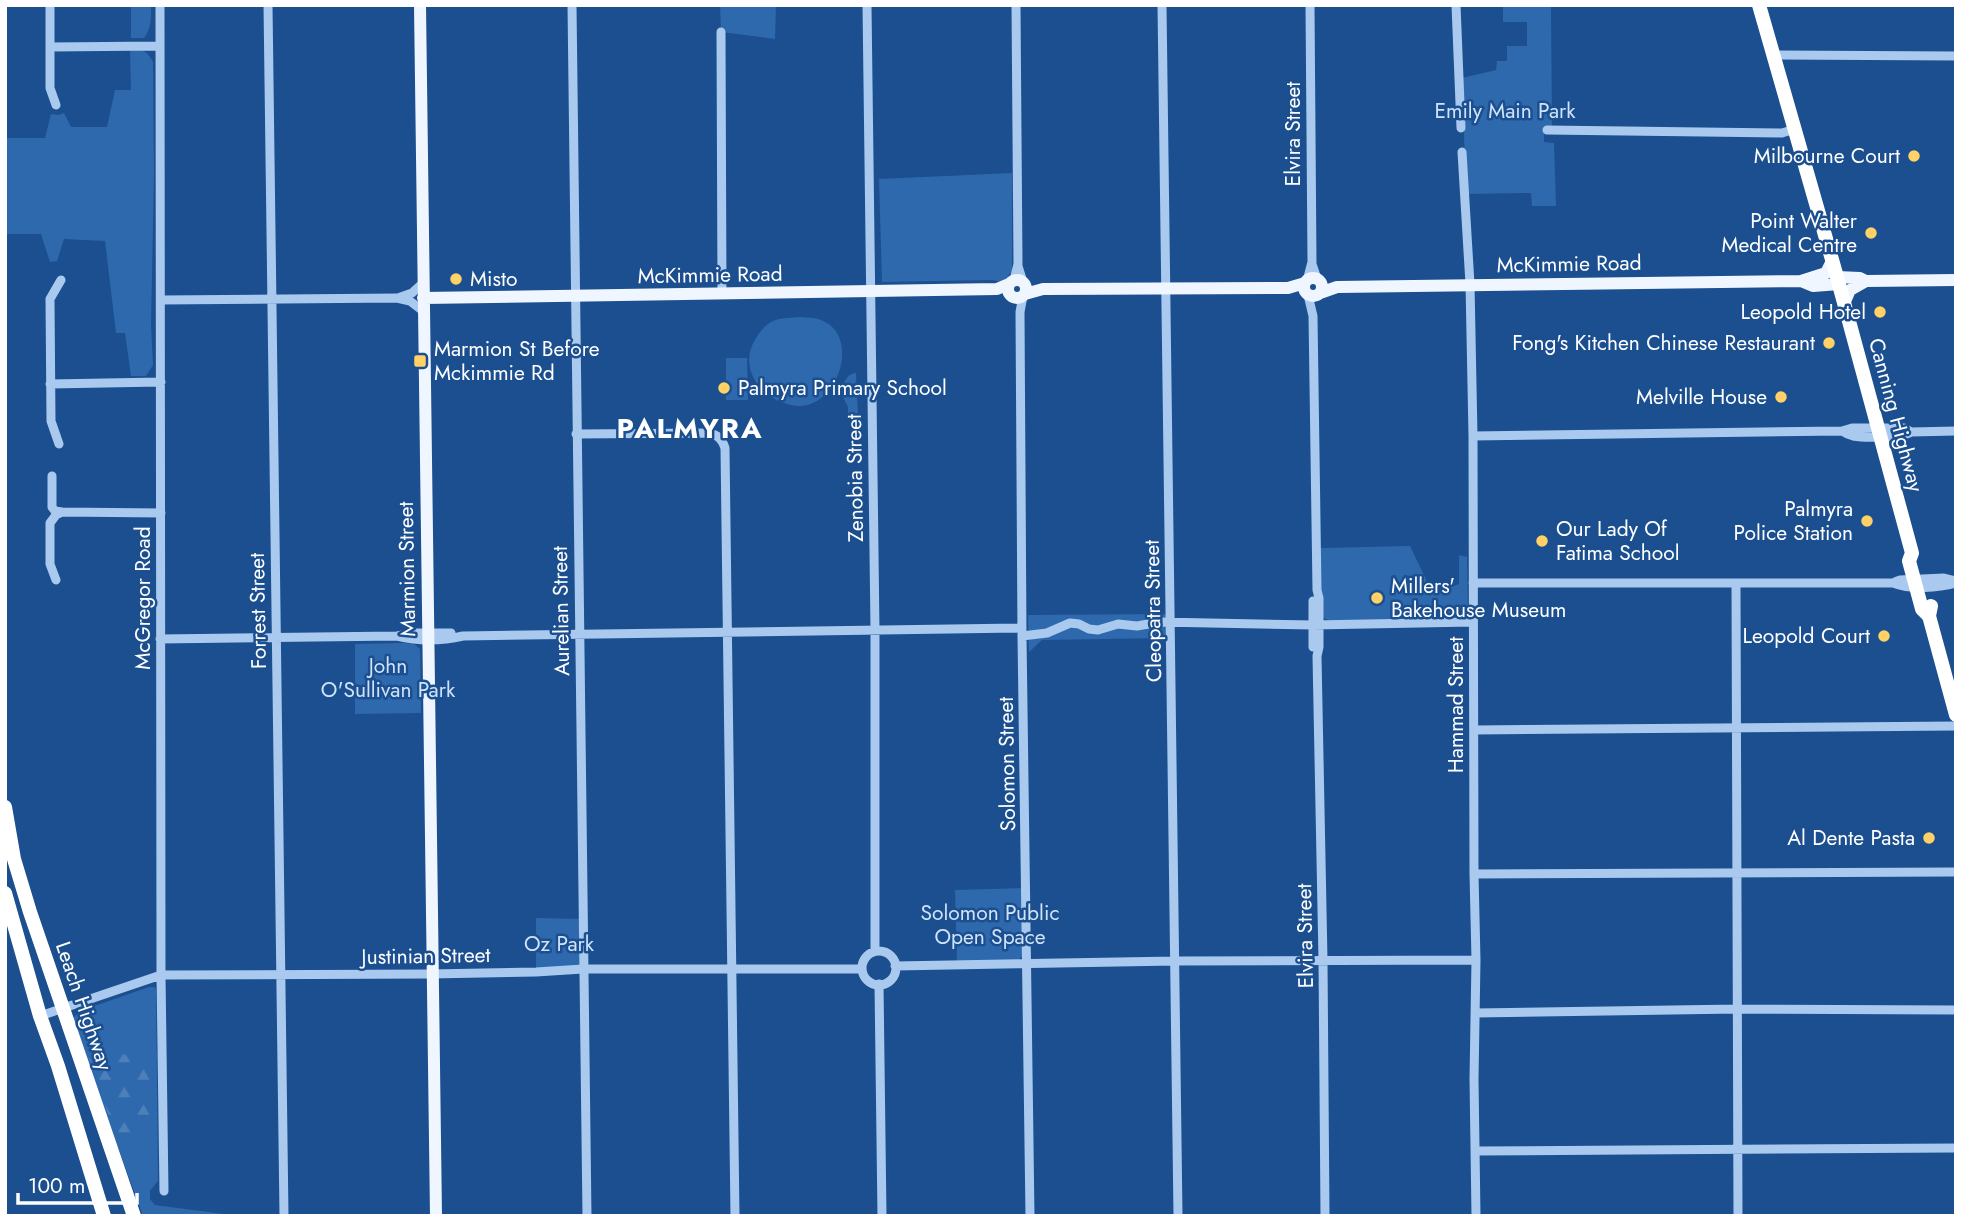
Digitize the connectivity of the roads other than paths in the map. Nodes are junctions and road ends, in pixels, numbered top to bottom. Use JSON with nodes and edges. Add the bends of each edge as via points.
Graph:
{"nodes":[{"id":1,"x":50,"y":5,"type":"edge"},
{"id":2,"x":160,"y":5,"type":"edge"},
{"id":3,"x":268,"y":5,"type":"edge"},
{"id":4,"x":420,"y":5,"type":"edge"},
{"id":5,"x":427,"y":5,"type":"edge"},
{"id":6,"x":572,"y":5,"type":"edge"},
{"id":7,"x":867,"y":5,"type":"edge"},
{"id":8,"x":1016,"y":5,"type":"edge"},
{"id":9,"x":1162,"y":5,"type":"edge"},
{"id":10,"x":1310,"y":5,"type":"edge"},
{"id":11,"x":1456,"y":5,"type":"edge"},
{"id":12,"x":1759,"y":5,"type":"edge"},
{"id":13,"x":721,"y":32,"type":"dead end"},
{"id":14,"x":160,"y":46,"type":"junction"},
{"id":15,"x":50,"y":47,"type":"junction"},
{"id":16,"x":1774,"y":55,"type":"junction"},
{"id":17,"x":1956,"y":56,"type":"edge"},
{"id":18,"x":56,"y":105,"type":"dead end"},
{"id":19,"x":1461,"y":128,"type":"dead end"},
{"id":20,"x":1795,"y":129,"type":"junction"},
{"id":21,"x":1547,"y":130,"type":"dead end"},
{"id":22,"x":1462,"y":152,"type":"dead end"},
{"id":23,"x":1832,"y":261,"type":"junction"},
{"id":24,"x":61,"y":280,"type":"dead end"},
{"id":25,"x":1956,"y":280,"type":"edge"},
{"id":26,"x":1801,"y":281,"type":"junction"},
{"id":27,"x":1838,"y":281,"type":"junction"},
{"id":28,"x":1866,"y":281,"type":"junction"},
{"id":29,"x":424,"y":282,"type":"junction"},
{"id":30,"x":1470,"y":284,"type":"junction"},
{"id":31,"x":1313,"y":288,"type":"junction"},
{"id":32,"x":1016,"y":289,"type":"junction"},
{"id":33,"x":1167,"y":289,"type":"junction"},
{"id":34,"x":871,"y":292,"type":"junction"},
{"id":35,"x":722,"y":294,"type":"junction"},
{"id":36,"x":575,"y":296,"type":"junction"},
{"id":37,"x":397,"y":298,"type":"junction"},
{"id":38,"x":161,"y":300,"type":"junction"},
{"id":39,"x":271,"y":300,"type":"junction"},
{"id":40,"x":426,"y":302,"type":"junction"},
{"id":41,"x":1844,"y":304,"type":"junction"},
{"id":42,"x":161,"y":382,"type":"junction"},
{"id":43,"x":50,"y":384,"type":"junction"},
{"id":44,"x":1956,"y":431,"type":"edge"},
{"id":45,"x":1879,"y":432,"type":"junction"},
{"id":46,"x":576,"y":434,"type":"junction"},
{"id":47,"x":1473,"y":436,"type":"junction"},
{"id":48,"x":59,"y":444,"type":"dead end"},
{"id":49,"x":52,"y":476,"type":"dead end"},
{"id":50,"x":62,"y":512,"type":"junction"},
{"id":51,"x":161,"y":513,"type":"junction"},
{"id":52,"x":56,"y":580,"type":"dead end"},
{"id":53,"x":1956,"y":582,"type":"edge"},
{"id":54,"x":1473,"y":583,"type":"junction"},
{"id":55,"x":1920,"y":583,"type":"junction"},
{"id":56,"x":1736,"y":584,"type":"junction"},
{"id":57,"x":1171,"y":622,"type":"junction"},
{"id":58,"x":1473,"y":622,"type":"junction"},
{"id":59,"x":1316,"y":625,"type":"junction"},
{"id":60,"x":875,"y":630,"type":"junction"},
{"id":61,"x":727,"y":632,"type":"junction"},
{"id":62,"x":1022,"y":632,"type":"junction"},
{"id":63,"x":579,"y":634,"type":"junction"},
{"id":64,"x":431,"y":636,"type":"junction"},
{"id":65,"x":275,"y":638,"type":"junction"},
{"id":66,"x":160,"y":639,"type":"junction"},
{"id":67,"x":1956,"y":715,"type":"edge"},
{"id":68,"x":1956,"y":726,"type":"edge"},
{"id":69,"x":1737,"y":728,"type":"junction"},
{"id":70,"x":1474,"y":730,"type":"junction"},
{"id":71,"x":5,"y":807,"type":"edge"},
{"id":72,"x":1956,"y":872,"type":"edge"},
{"id":73,"x":1737,"y":873,"type":"junction"},
{"id":74,"x":1474,"y":874,"type":"junction"},
{"id":75,"x":5,"y":893,"type":"edge"},
{"id":76,"x":875,"y":951,"type":"junction"},
{"id":77,"x":1324,"y":960,"type":"junction"},
{"id":78,"x":1476,"y":960,"type":"junction"},
{"id":79,"x":1176,"y":961,"type":"junction"},
{"id":80,"x":1028,"y":965,"type":"junction"},
{"id":81,"x":895,"y":966,"type":"junction"},
{"id":82,"x":583,"y":969,"type":"junction"},
{"id":83,"x":862,"y":969,"type":"junction"},
{"id":84,"x":732,"y":970,"type":"junction"},
{"id":85,"x":436,"y":974,"type":"junction"},
{"id":86,"x":161,"y":975,"type":"junction"},
{"id":87,"x":280,"y":976,"type":"junction"},
{"id":88,"x":879,"y":984,"type":"junction"},
{"id":89,"x":62,"y":1009,"type":"junction"},
{"id":90,"x":1738,"y":1009,"type":"junction"},
{"id":91,"x":1956,"y":1010,"type":"edge"},
{"id":92,"x":1476,"y":1013,"type":"junction"},
{"id":93,"x":40,"y":1016,"type":"junction"},
{"id":94,"x":1956,"y":1148,"type":"edge"},
{"id":95,"x":1738,"y":1150,"type":"junction"},
{"id":96,"x":1476,"y":1151,"type":"junction"},
{"id":97,"x":164,"y":1191,"type":"dead end"},
{"id":98,"x":104,"y":1216,"type":"edge"},
{"id":99,"x":134,"y":1216,"type":"edge"},
{"id":100,"x":284,"y":1216,"type":"edge"},
{"id":101,"x":436,"y":1216,"type":"edge"},
{"id":102,"x":442,"y":1216,"type":"edge"},
{"id":103,"x":587,"y":1216,"type":"edge"},
{"id":104,"x":735,"y":1216,"type":"edge"},
{"id":105,"x":882,"y":1216,"type":"edge"},
{"id":106,"x":1030,"y":1216,"type":"edge"},
{"id":107,"x":1178,"y":1216,"type":"edge"},
{"id":108,"x":1325,"y":1216,"type":"edge"},
{"id":109,"x":1476,"y":1216,"type":"edge"},
{"id":110,"x":1738,"y":1216,"type":"edge"}],
"edges":[{"from":1,"to":15,"type":"street"},
{"from":2,"to":14,"type":"street","name":"McGregor Road"},
{"from":3,"to":39,"type":"street","name":"Forrest Street"},
{"from":4,"to":29,"type":"main road","name":"Marmion Street"},
{"from":5,"to":40,"type":"main road","name":"Marmion Street"},
{"from":6,"to":36,"type":"street","name":"Aurelian Street"},
{"from":7,"to":34,"type":"street","name":"Zenobia Street"},
{"from":8,"to":32,"type":"street","name":"Solomon Street"},
{"from":9,"to":33,"type":"street","name":"Cleopatra Street"},
{"from":10,"to":31,"type":"street","name":"Elvira Street"},
{"from":11,"to":19,"type":"street"},
{"from":12,"to":16,"type":"highway","name":"Canning Highway"},
{"from":13,"to":35,"type":"street"},
{"from":14,"to":15,"type":"street"},
{"from":14,"to":38,"type":"street","name":"McGregor Road"},
{"from":15,"to":18,"type":"street","via":[[50,88]]},
{"from":16,"to":17,"type":"street"},
{"from":16,"to":20,"type":"highway","name":"Canning Highway"},
{"from":20,"to":21,"type":"street","via":[[1782,133]]},
{"from":20,"to":23,"type":"highway","name":"Canning Highway"},
{"from":22,"to":30,"type":"street","name":"Hammad Street"},
{"from":23,"to":26,"type":"main road","name":"McKimmie Road","via":[[1822,275]]},
{"from":23,"to":27,"type":"highway","name":"Canning Highway"},
{"from":24,"to":43,"type":"street","via":[[50,299]]},
{"from":25,"to":28,"type":"main road","name":"McKimmie Road"},
{"from":26,"to":27,"type":"main road","name":"McKimmie Road","via":[[1813,286]]},
{"from":26,"to":30,"type":"main road","name":"McKimmie Road"},
{"from":27,"to":28,"type":"main road","name":"McKimmie Road"},
{"from":27,"to":41,"type":"highway","name":"Canning Highway"},
{"from":28,"to":41,"type":"main road","via":[[1850,290]]},
{"from":29,"to":37,"type":"street","name":"McKimmie Road"},
{"from":29,"to":40,"type":"main road","name":"Marmion Street"},
{"from":30,"to":31,"type":"main road","name":"McKimmie Road"},
{"from":30,"to":47,"type":"street","name":"Hammad Street"},
{"from":31,"to":33,"type":"main road","name":"McKimmie Road"},
{"from":31,"to":59,"type":"street","name":"Elvira Street"},
{"from":32,"to":33,"type":"main road","name":"McKimmie Road"},
{"from":32,"to":34,"type":"main road","name":"McKimmie Road"},
{"from":32,"to":62,"type":"street","name":"Solomon Street","via":[[1020,312]]},
{"from":33,"to":57,"type":"street","name":"Cleopatra Street"},
{"from":34,"to":35,"type":"main road","name":"McKimmie Road"},
{"from":34,"to":60,"type":"street","name":"Zenobia Street"},
{"from":35,"to":36,"type":"main road","name":"McKimmie Road"},
{"from":36,"to":40,"type":"main road","name":"McKimmie Road"},
{"from":36,"to":46,"type":"street","name":"Aurelian Street"},
{"from":37,"to":39,"type":"street","name":"McKimmie Road"},
{"from":37,"to":40,"type":"street","name":"McKimmie Road"},
{"from":38,"to":39,"type":"street","name":"McKimmie Road"},
{"from":38,"to":42,"type":"street","name":"McGregor Road"},
{"from":39,"to":65,"type":"street","name":"Forrest Street"},
{"from":40,"to":64,"type":"main road","name":"Marmion Street"},
{"from":41,"to":45,"type":"highway","name":"Canning Highway"},
{"from":42,"to":43,"type":"street"},
{"from":42,"to":51,"type":"street","name":"McGregor Road"},
{"from":43,"to":48,"type":"street","via":[[51,421]]},
{"from":44,"to":45,"type":"street","via":[[1905,436]]},
{"from":45,"to":47,"type":"street","via":[[1853,436],[1842,431]]},
{"from":45,"to":55,"type":"highway","name":"Canning Highway","via":[[1912,553],[1909,561]]},
{"from":46,"to":61,"type":"street","via":[[709,433],[722,440]]},
{"from":46,"to":63,"type":"street","name":"Aurelian Street"},
{"from":47,"to":54,"type":"street","name":"Hammad Street"},
{"from":49,"to":50,"type":"street","via":[[52,507]]},
{"from":50,"to":51,"type":"street"},
{"from":50,"to":52,"type":"street","via":[[50,523],[50,564]]},
{"from":51,"to":66,"type":"street","name":"McGregor Road"},
{"from":53,"to":55,"type":"street","via":[[1944,578]]},
{"from":54,"to":56,"type":"street"},
{"from":54,"to":58,"type":"street","name":"Hammad Street"},
{"from":55,"to":56,"type":"street"},
{"from":55,"to":67,"type":"highway","name":"Canning Highway","via":[[1922,609],[1929,616]]},
{"from":56,"to":69,"type":"street"},
{"from":57,"to":59,"type":"street"},
{"from":57,"to":62,"type":"street","via":[[1118,624],[1098,630],[1070,623],[1047,633]]},
{"from":57,"to":79,"type":"street","name":"Cleopatra Street"},
{"from":58,"to":59,"type":"street"},
{"from":58,"to":70,"type":"street","name":"Hammad Street"},
{"from":59,"to":77,"type":"street","name":"Elvira Street","via":[[1313,647],[1317,656]]},
{"from":60,"to":61,"type":"street"},
{"from":60,"to":62,"type":"street"},
{"from":60,"to":76,"type":"street","name":"Zenobia Street"},
{"from":61,"to":63,"type":"street"},
{"from":61,"to":84,"type":"street"},
{"from":62,"to":80,"type":"street","name":"Solomon Street"},
{"from":63,"to":64,"type":"street"},
{"from":63,"to":82,"type":"street","name":"Aurelian Street"},
{"from":64,"to":65,"type":"street"},
{"from":64,"to":85,"type":"main road","name":"Marmion Street"},
{"from":65,"to":66,"type":"street"},
{"from":65,"to":87,"type":"street","name":"Forrest Street"},
{"from":66,"to":86,"type":"street","name":"McGregor Road"},
{"from":68,"to":69,"type":"street"},
{"from":69,"to":70,"type":"street"},
{"from":69,"to":73,"type":"street"},
{"from":70,"to":74,"type":"street","name":"Hammad Street"},
{"from":71,"to":89,"type":"highway","name":"Leach Highway","via":[[14,859]]},
{"from":72,"to":73,"type":"street"},
{"from":73,"to":74,"type":"street"},
{"from":73,"to":90,"type":"street"},
{"from":74,"to":78,"type":"street","name":"Hammad Street"},
{"from":75,"to":93,"type":"highway","name":"Leach Highway"},
{"from":76,"to":81,"type":"street","via":[[890,956]]},
{"from":76,"to":83,"type":"street","via":[[865,957]]},
{"from":77,"to":78,"type":"street"},
{"from":77,"to":79,"type":"street"},
{"from":77,"to":108,"type":"street","name":"Elvira Street"},
{"from":78,"to":92,"type":"street","name":"Hammad Street"},
{"from":79,"to":80,"type":"street"},
{"from":79,"to":107,"type":"street","name":"Cleopatra Street"},
{"from":80,"to":81,"type":"street"},
{"from":80,"to":106,"type":"street","name":"Solomon Street"},
{"from":81,"to":88,"type":"street","via":[[892,977]]},
{"from":82,"to":84,"type":"street","name":"Justinian Street"},
{"from":82,"to":85,"type":"street","name":"Justinian Street"},
{"from":82,"to":103,"type":"street","name":"Aurelian Street"},
{"from":83,"to":84,"type":"street","name":"Justinian Street"},
{"from":83,"to":88,"type":"street","via":[[867,980]]},
{"from":84,"to":104,"type":"street"},
{"from":85,"to":87,"type":"street","name":"Justinian Street"},
{"from":85,"to":101,"type":"main road","name":"Marmion Street"},
{"from":85,"to":102,"type":"main road","name":"Marmion Street"},
{"from":86,"to":87,"type":"street","name":"Justinian Street"},
{"from":86,"to":89,"type":"street","name":"Justinian Street"},
{"from":86,"to":97,"type":"street","name":"McGregor Road"},
{"from":87,"to":100,"type":"street","name":"Forrest Street"},
{"from":88,"to":105,"type":"street"},
{"from":89,"to":93,"type":"street","name":"Justinian Street"},
{"from":89,"to":99,"type":"highway","name":"Leach Highway"},
{"from":90,"to":91,"type":"street"},
{"from":90,"to":92,"type":"street"},
{"from":90,"to":95,"type":"street"},
{"from":92,"to":96,"type":"street","name":"Hammad Street"},
{"from":93,"to":98,"type":"highway","name":"Leach Highway"},
{"from":94,"to":95,"type":"street"},
{"from":95,"to":96,"type":"street"},
{"from":95,"to":110,"type":"street"},
{"from":96,"to":109,"type":"street","name":"Hammad Street"}]}
